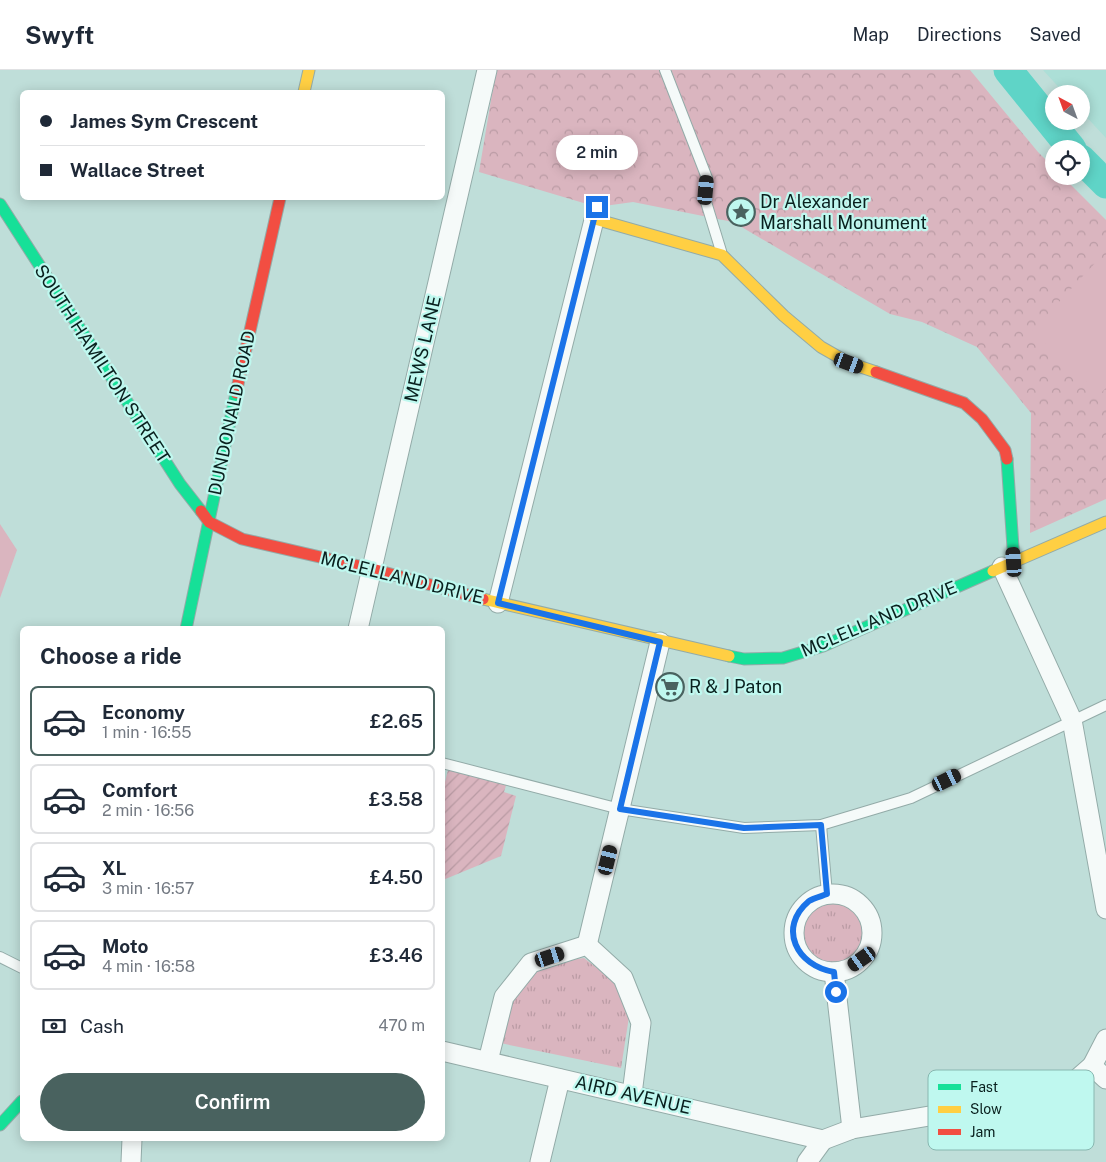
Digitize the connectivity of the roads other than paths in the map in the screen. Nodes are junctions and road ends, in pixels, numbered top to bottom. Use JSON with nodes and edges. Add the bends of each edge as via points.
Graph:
{"nodes":[{"id":1,"x":309,"y":70,"type":"edge"},
{"id":2,"x":487,"y":70,"type":"edge"},
{"id":3,"x":665,"y":70,"type":"edge"},
{"id":4,"x":304,"y":90,"type":"edge"},
{"id":5,"x":280,"y":200,"type":"edge"},
{"id":6,"x":0,"y":204,"type":"edge"},
{"id":7,"x":596,"y":213,"type":"joint"},
{"id":8,"x":722,"y":255,"type":"junction"},
{"id":9,"x":209,"y":522,"type":"junction"},
{"id":10,"x":1106,"y":522,"type":"edge"},
{"id":11,"x":1008,"y":564,"type":"junction"},
{"id":12,"x":372,"y":569,"type":"junction"},
{"id":13,"x":498,"y":603,"type":"junction"},
{"id":14,"x":187,"y":626,"type":"edge"},
{"id":15,"x":359,"y":626,"type":"edge"},
{"id":16,"x":660,"y":642,"type":"junction"},
{"id":17,"x":1106,"y":705,"type":"edge"},
{"id":18,"x":1072,"y":720,"type":"junction"},
{"id":19,"x":445,"y":764,"type":"edge"},
{"id":20,"x":620,"y":809,"type":"junction"},
{"id":21,"x":821,"y":825,"type":"junction"},
{"id":22,"x":827,"y":894,"type":"junction"},
{"id":23,"x":1106,"y":909,"type":"edge"},
{"id":24,"x":587,"y":945,"type":"junction"},
{"id":25,"x":0,"y":957,"type":"edge"},
{"id":26,"x":20,"y":967,"type":"edge"},
{"id":27,"x":834,"y":972,"type":"junction"},
{"id":28,"x":1106,"y":1039,"type":"edge"},
{"id":29,"x":445,"y":1052,"type":"edge"},
{"id":30,"x":488,"y":1061,"type":"junction"},
{"id":31,"x":1099,"y":1073,"type":"edge"},
{"id":32,"x":560,"y":1079,"type":"junction"},
{"id":33,"x":632,"y":1094,"type":"junction"},
{"id":34,"x":20,"y":1103,"type":"edge"},
{"id":35,"x":928,"y":1116,"type":"edge"},
{"id":36,"x":0,"y":1125,"type":"edge"},
{"id":37,"x":852,"y":1129,"type":"junction"},
{"id":38,"x":823,"y":1140,"type":"junction"},
{"id":39,"x":132,"y":1141,"type":"edge"},
{"id":40,"x":131,"y":1162,"type":"edge"},
{"id":41,"x":540,"y":1162,"type":"edge"},
{"id":42,"x":807,"y":1162,"type":"edge"}],
"edges":[{"from":1,"to":4,"type":"street"},
{"from":2,"to":12,"type":"street","name":"MEWS LANE"},
{"from":3,"to":8,"type":"lane","via":[[708,178],[706,202]]},
{"from":5,"to":9,"type":"street","name":"DUNDONALD ROAD"},
{"from":6,"to":9,"type":"street","name":"SOUTH HAMILTON STREET","via":[[180,484]]},
{"from":7,"to":8,"type":"street"},
{"from":7,"to":13,"type":"street"},
{"from":8,"to":11,"type":"street","via":[[821,347],[849,363],[964,403],[982,420],[1005,450]]},
{"from":9,"to":12,"type":"street","name":"MCLELLAND DRIVE","via":[[242,539]]},
{"from":9,"to":14,"type":"street","name":"DUNDONALD ROAD"},
{"from":10,"to":11,"type":"street","name":"MCLELLAND DRIVE"},
{"from":11,"to":16,"type":"street","name":"MCLELLAND DRIVE","via":[[823,646],[783,658],[744,659]]},
{"from":11,"to":18,"type":"street"},
{"from":12,"to":13,"type":"street","name":"MCLELLAND DRIVE"},
{"from":12,"to":15,"type":"street","name":"MEWS LANE"},
{"from":13,"to":16,"type":"street","name":"MCLELLAND DRIVE"},
{"from":16,"to":20,"type":"street"},
{"from":17,"to":18,"type":"lane"},
{"from":18,"to":21,"type":"lane","via":[[911,798]]},
{"from":18,"to":23,"type":"street"},
{"from":19,"to":20,"type":"lane"},
{"from":20,"to":21,"type":"lane","via":[[744,828]]},
{"from":20,"to":24,"type":"street"},
{"from":21,"to":22,"type":"lane"},
{"from":22,"to":27,"type":"street","via":[[810,900],[799,912],[794,926],[795,940],[800,954],[810,964]]},
{"from":22,"to":27,"type":"street","via":[[848,896],[862,905],[870,917],[873,931],[870,948],[862,959],[848,969]]},
{"from":24,"to":30,"type":"street","via":[[531,963],[504,998]]},
{"from":24,"to":33,"type":"street","via":[[623,978],[641,1023]]},
{"from":25,"to":26,"type":"lane"},
{"from":27,"to":37,"type":"street"},
{"from":28,"to":31,"type":"street"},
{"from":29,"to":30,"type":"street","name":"AIRD AVENUE"},
{"from":30,"to":32,"type":"street","name":"AIRD AVENUE"},
{"from":32,"to":33,"type":"street","name":"AIRD AVENUE"},
{"from":32,"to":41,"type":"street"},
{"from":33,"to":38,"type":"street","name":"AIRD AVENUE"},
{"from":34,"to":36,"type":"street"},
{"from":35,"to":37,"type":"street"},
{"from":37,"to":38,"type":"street"},
{"from":38,"to":42,"type":"street"},
{"from":39,"to":40,"type":"street"}]}
